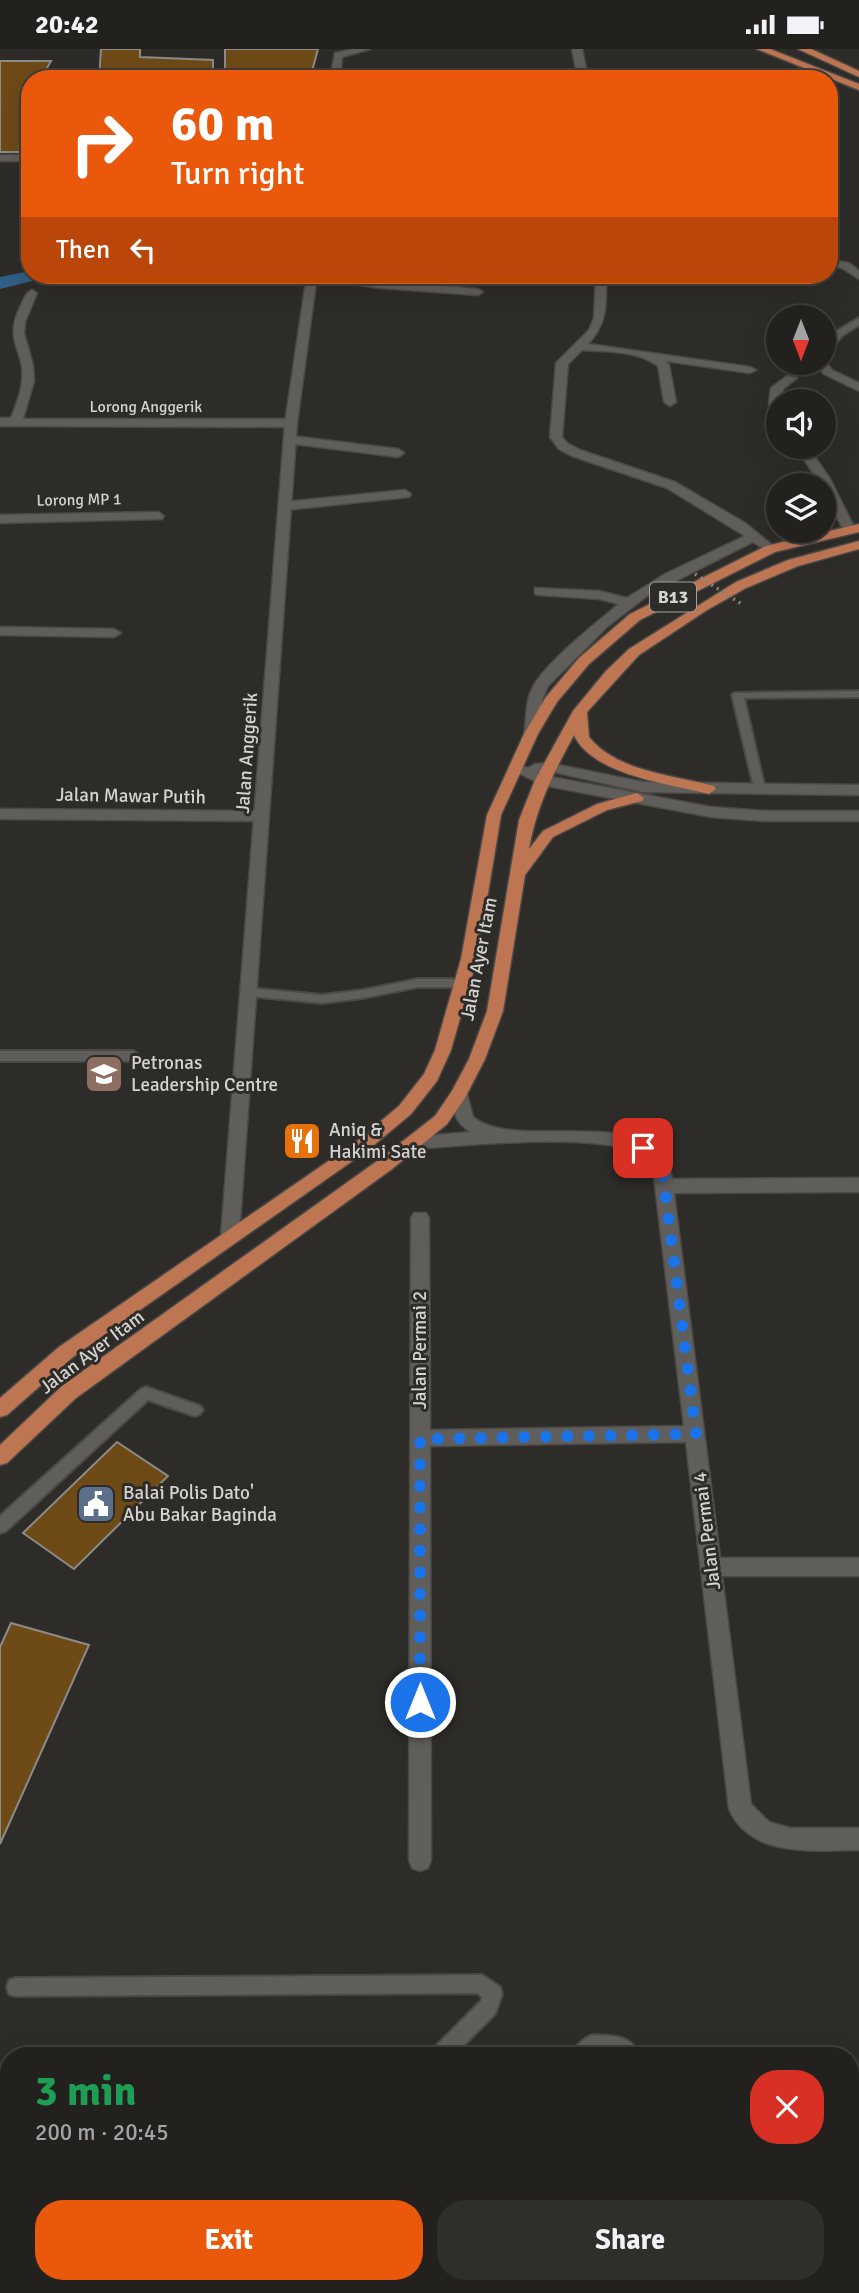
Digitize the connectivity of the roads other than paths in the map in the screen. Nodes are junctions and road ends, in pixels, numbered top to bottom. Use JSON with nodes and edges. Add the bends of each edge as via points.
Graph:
{"nodes":[{"id":1,"x":365,"y":49,"type":"edge"},
{"id":2,"x":577,"y":49,"type":"edge"},
{"id":3,"x":762,"y":49,"type":"edge"},
{"id":4,"x":773,"y":49,"type":"edge"},
{"id":5,"x":803,"y":49,"type":"edge"},
{"id":6,"x":338,"y":52,"type":"edge"},
{"id":7,"x":336,"y":70,"type":"edge"},
{"id":8,"x":581,"y":70,"type":"edge"},
{"id":9,"x":816,"y":70,"type":"edge"},
{"id":10,"x":821,"y":70,"type":"edge"},
{"id":11,"x":859,"y":74,"type":"edge"},
{"id":12,"x":838,"y":78,"type":"edge"},
{"id":13,"x":838,"y":79,"type":"edge"},
{"id":14,"x":859,"y":87,"type":"edge"},
{"id":15,"x":0,"y":158,"type":"edge"},
{"id":16,"x":21,"y":158,"type":"edge"},
{"id":17,"x":838,"y":264,"type":"edge"},
{"id":18,"x":858,"y":272,"type":"edge"},
{"id":19,"x":311,"y":284,"type":"edge"},
{"id":20,"x":373,"y":284,"type":"edge"},
{"id":21,"x":601,"y":284,"type":"edge"},
{"id":22,"x":478,"y":292,"type":"dead end"},
{"id":23,"x":32,"y":293,"type":"dead end"},
{"id":24,"x":859,"y":321,"type":"edge"},
{"id":25,"x":836,"y":337,"type":"edge"},
{"id":26,"x":580,"y":346,"type":"junction"},
{"id":27,"x":647,"y":355,"type":"junction"},
{"id":28,"x":750,"y":370,"type":"dead end"},
{"id":29,"x":834,"y":375,"type":"edge"},
{"id":30,"x":791,"y":377,"type":"dead end"},
{"id":31,"x":859,"y":388,"type":"edge"},
{"id":32,"x":778,"y":389,"type":"edge"},
{"id":33,"x":670,"y":402,"type":"dead end"},
{"id":34,"x":0,"y":422,"type":"edge"},
{"id":35,"x":16,"y":422,"type":"junction"},
{"id":36,"x":291,"y":423,"type":"junction"},
{"id":37,"x":291,"y":440,"type":"junction"},
{"id":38,"x":398,"y":453,"type":"dead end"},
{"id":39,"x":810,"y":459,"type":"edge"},
{"id":40,"x":405,"y":494,"type":"dead end"},
{"id":41,"x":285,"y":506,"type":"junction"},
{"id":42,"x":158,"y":516,"type":"dead end"},
{"id":43,"x":0,"y":519,"type":"edge"},
{"id":44,"x":854,"y":529,"type":"edge"},
{"id":45,"x":755,"y":537,"type":"junction"},
{"id":46,"x":859,"y":545,"type":"edge"},
{"id":47,"x":771,"y":549,"type":"junction"},
{"id":48,"x":540,"y":591,"type":"dead end"},
{"id":49,"x":628,"y":601,"type":"junction"},
{"id":50,"x":0,"y":631,"type":"edge"},
{"id":51,"x":114,"y":633,"type":"dead end"},
{"id":52,"x":859,"y":694,"type":"edge"},
{"id":53,"x":580,"y":711,"type":"junction"},
{"id":54,"x":531,"y":734,"type":"junction"},
{"id":55,"x":516,"y":768,"type":"junction"},
{"id":56,"x":545,"y":774,"type":"junction"},
{"id":57,"x":709,"y":789,"type":"junction"},
{"id":58,"x":759,"y":789,"type":"junction"},
{"id":59,"x":859,"y":790,"type":"edge"},
{"id":60,"x":637,"y":799,"type":"junction"},
{"id":61,"x":0,"y":814,"type":"edge"},
{"id":62,"x":261,"y":816,"type":"junction"},
{"id":63,"x":859,"y":816,"type":"edge"},
{"id":64,"x":516,"y":876,"type":"junction"},
{"id":65,"x":464,"y":983,"type":"junction"},
{"id":66,"x":249,"y":992,"type":"junction"},
{"id":67,"x":0,"y":1056,"type":"edge"},
{"id":68,"x":133,"y":1056,"type":"dead end"},
{"id":69,"x":459,"y":1094,"type":"junction"},
{"id":70,"x":503,"y":1136,"type":"junction"},
{"id":71,"x":413,"y":1143,"type":"junction"},
{"id":72,"x":859,"y":1185,"type":"edge"},
{"id":73,"x":664,"y":1186,"type":"junction"},
{"id":74,"x":420,"y":1218,"type":"dead end"},
{"id":75,"x":230,"y":1236,"type":"junction"},
{"id":76,"x":0,"y":1409,"type":"edge"},
{"id":77,"x":195,"y":1410,"type":"dead end"},
{"id":78,"x":696,"y":1434,"type":"junction"},
{"id":79,"x":420,"y":1439,"type":"junction"},
{"id":80,"x":0,"y":1457,"type":"edge"},
{"id":81,"x":0,"y":1525,"type":"edge"},
{"id":82,"x":712,"y":1567,"type":"junction"},
{"id":83,"x":859,"y":1567,"type":"edge"},
{"id":84,"x":859,"y":1839,"type":"edge"},
{"id":85,"x":420,"y":1860,"type":"dead end"},
{"id":86,"x":16,"y":1987,"type":"dead end"},
{"id":87,"x":449,"y":2047,"type":"edge"},
{"id":88,"x":590,"y":2047,"type":"edge"},
{"id":89,"x":621,"y":2047,"type":"edge"}],
"edges":[{"from":1,"to":6,"type":"street"},
{"from":2,"to":8,"type":"street"},
{"from":3,"to":9,"type":"main road"},
{"from":4,"to":10,"type":"main road"},
{"from":5,"to":11,"type":"main road"},
{"from":6,"to":7,"type":"street"},
{"from":12,"to":14,"type":"main road"},
{"from":13,"to":14,"type":"main road"},
{"from":15,"to":16,"type":"street"},
{"from":17,"to":18,"type":"street"},
{"from":19,"to":36,"type":"street","name":"Jalan Anggerik"},
{"from":20,"to":22,"type":"street"},
{"from":21,"to":26,"type":"street","via":[[600,318]]},
{"from":23,"to":35,"type":"street","via":[[19,322],[28,381]]},
{"from":24,"to":25,"type":"lane"},
{"from":26,"to":27,"type":"street"},
{"from":26,"to":45,"type":"street","via":[[562,363],[556,437],[562,446],[670,485]]},
{"from":27,"to":28,"type":"street"},
{"from":27,"to":33,"type":"street","via":[[663,365]]},
{"from":29,"to":31,"type":"street"},
{"from":30,"to":32,"type":"street"},
{"from":34,"to":35,"type":"street","name":"Lorong Anggerik"},
{"from":35,"to":36,"type":"street","name":"Lorong Anggerik"},
{"from":36,"to":37,"type":"street","name":"Jalan Anggerik"},
{"from":37,"to":38,"type":"street"},
{"from":37,"to":41,"type":"street","name":"Jalan Anggerik"},
{"from":39,"to":44,"type":"street"},
{"from":40,"to":41,"type":"street"},
{"from":41,"to":62,"type":"street","name":"Jalan Anggerik"},
{"from":42,"to":43,"type":"street","name":"Lorong MP 1"},
{"from":44,"to":47,"type":"main road","number":"B13"},
{"from":45,"to":47,"type":"street"},
{"from":45,"to":49,"type":"street"},
{"from":46,"to":53,"type":"main road","name":"Jalan Ayer Itam","number":"B13","via":[[793,563],[702,607],[634,652]]},
{"from":47,"to":54,"type":"main road","number":"B13","via":[[635,617],[584,661],[551,700]]},
{"from":48,"to":49,"type":"street"},
{"from":49,"to":54,"type":"street","via":[[541,683]]},
{"from":50,"to":51,"type":"street"},
{"from":52,"to":58,"type":"lane","via":[[738,695]]},
{"from":53,"to":56,"type":"main road","name":"Jalan Ayer Itam","number":"B13"},
{"from":53,"to":57,"type":"main road","via":[[581,737],[596,755]]},
{"from":54,"to":55,"type":"main road","number":"B13"},
{"from":55,"to":56,"type":"street"},
{"from":55,"to":65,"type":"main road","name":"Jalan Ayer Itam","number":"B13","via":[[494,815]]},
{"from":56,"to":57,"type":"street","via":[[643,787]]},
{"from":56,"to":60,"type":"street"},
{"from":56,"to":64,"type":"main road","name":"Jalan Ayer Itam","number":"B13","via":[[526,820]]},
{"from":57,"to":58,"type":"street"},
{"from":58,"to":59,"type":"street"},
{"from":60,"to":63,"type":"street","via":[[711,812]]},
{"from":60,"to":64,"type":"main road","via":[[601,807],[548,834]]},
{"from":61,"to":62,"type":"street","name":"Jalan Mawar Putih"},
{"from":62,"to":66,"type":"street","name":"Jalan Anggerik"},
{"from":64,"to":69,"type":"main road","name":"Jalan Ayer Itam","number":"B13","via":[[495,1011]]},
{"from":65,"to":66,"type":"lane","via":[[418,983],[322,999]]},
{"from":65,"to":75,"type":"main road","name":"Jalan Ayer Itam","number":"B13","via":[[431,1077],[405,1110],[362,1146]]},
{"from":66,"to":75,"type":"street","name":"Jalan Anggerik"},
{"from":67,"to":68,"type":"lane"},
{"from":69,"to":70,"type":"street","name":"Jalan Permai 4","via":[[459,1112],[468,1122]]},
{"from":69,"to":71,"type":"main road","name":"Jalan Ayer Itam","number":"B13","via":[[441,1119]]},
{"from":70,"to":71,"type":"street","name":"Jalan Permai 4"},
{"from":70,"to":73,"type":"street","name":"Jalan Permai 4","via":[[627,1141],[654,1157],[662,1168]]},
{"from":71,"to":80,"type":"main road","name":"Jalan Ayer Itam","number":"B13","via":[[69,1392]]},
{"from":72,"to":73,"type":"street"},
{"from":73,"to":78,"type":"street","name":"Jalan Permai 4"},
{"from":74,"to":79,"type":"street","name":"Jalan Permai 2"},
{"from":75,"to":76,"type":"main road","name":"Jalan Ayer Itam","number":"B13","via":[[66,1352]]},
{"from":77,"to":81,"type":"lane","via":[[146,1393]]},
{"from":78,"to":79,"type":"street"},
{"from":78,"to":82,"type":"street","name":"Jalan Permai 4"},
{"from":79,"to":85,"type":"street","name":"Jalan Permai 2"},
{"from":82,"to":83,"type":"street"},
{"from":82,"to":84,"type":"street","name":"Jalan Permai 4","via":[[740,1809],[762,1831],[790,1839]]},
{"from":86,"to":87,"type":"lane","via":[[482,1984],[493,1994],[488,2007]]},
{"from":88,"to":89,"type":"lane"}]}
